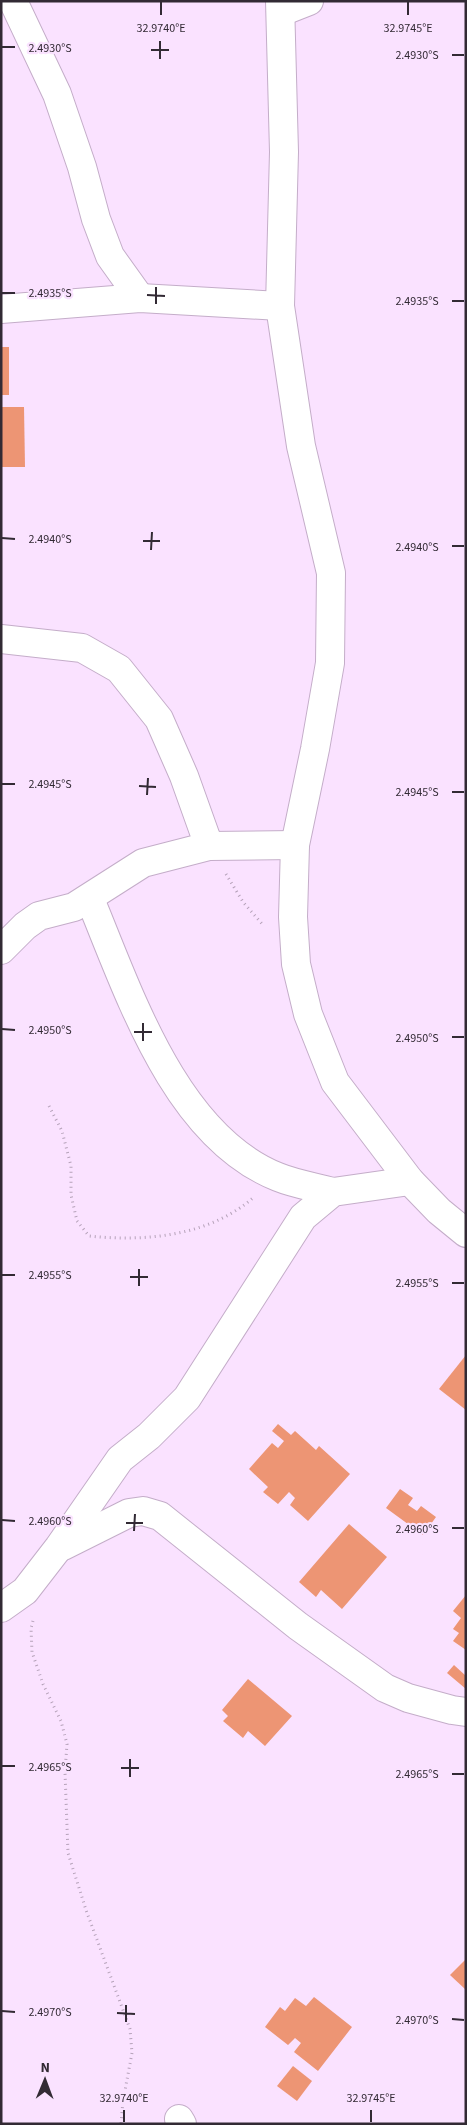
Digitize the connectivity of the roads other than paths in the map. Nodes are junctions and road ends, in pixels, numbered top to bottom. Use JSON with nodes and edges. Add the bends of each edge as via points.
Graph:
{"nodes":[{"id":1,"x":13,"y":1,"type":"edge"},
{"id":2,"x":309,"y":1,"type":"edge"},
{"id":3,"x":281,"y":7,"type":"edge"},
{"id":4,"x":140,"y":298,"type":"junction"},
{"id":5,"x":280,"y":306,"type":"junction"},
{"id":6,"x":1,"y":310,"type":"edge"},
{"id":7,"x":1,"y":639,"type":"edge"},
{"id":8,"x":294,"y":845,"type":"junction"},
{"id":9,"x":208,"y":846,"type":"junction"},
{"id":10,"x":90,"y":899,"type":"junction"},
{"id":11,"x":1,"y":950,"type":"edge"},
{"id":12,"x":410,"y":1181,"type":"junction"},
{"id":13,"x":333,"y":1192,"type":"junction"},
{"id":14,"x":466,"y":1233,"type":"edge"},
{"id":15,"x":59,"y":1547,"type":"junction"},
{"id":16,"x":1,"y":1608,"type":"edge"},
{"id":17,"x":466,"y":1712,"type":"edge"}],
"edges":[{"from":1,"to":4,"type":"street","via":[[57,94],[110,256]]},
{"from":2,"to":3,"type":"street"},
{"from":3,"to":5,"type":"street","via":[[284,152]]},
{"from":4,"to":5,"type":"street"},
{"from":4,"to":6,"type":"street"},
{"from":5,"to":8,"type":"street","via":[[302,446],[331,572],[330,663],[316,749]]},
{"from":7,"to":9,"type":"street","via":[[82,648],[119,669],[159,719],[184,776]]},
{"from":8,"to":9,"type":"street"},
{"from":8,"to":12,"type":"street","via":[[296,964],[308,1014],[335,1082]]},
{"from":9,"to":10,"type":"street","via":[[143,863]]},
{"from":10,"to":11,"type":"street","via":[[74,907],[39,916]]},
{"from":10,"to":13,"type":"street","via":[[150,1041],[176,1087],[205,1123],[243,1158],[278,1177]]},
{"from":12,"to":13,"type":"street"},
{"from":12,"to":14,"type":"street"},
{"from":13,"to":15,"type":"street","via":[[303,1217],[187,1398],[149,1436],[120,1459]]},
{"from":15,"to":16,"type":"street","via":[[25,1591]]},
{"from":15,"to":17,"type":"street","via":[[129,1513],[143,1511],[160,1516],[298,1626],[385,1688],[408,1698]]}]}
